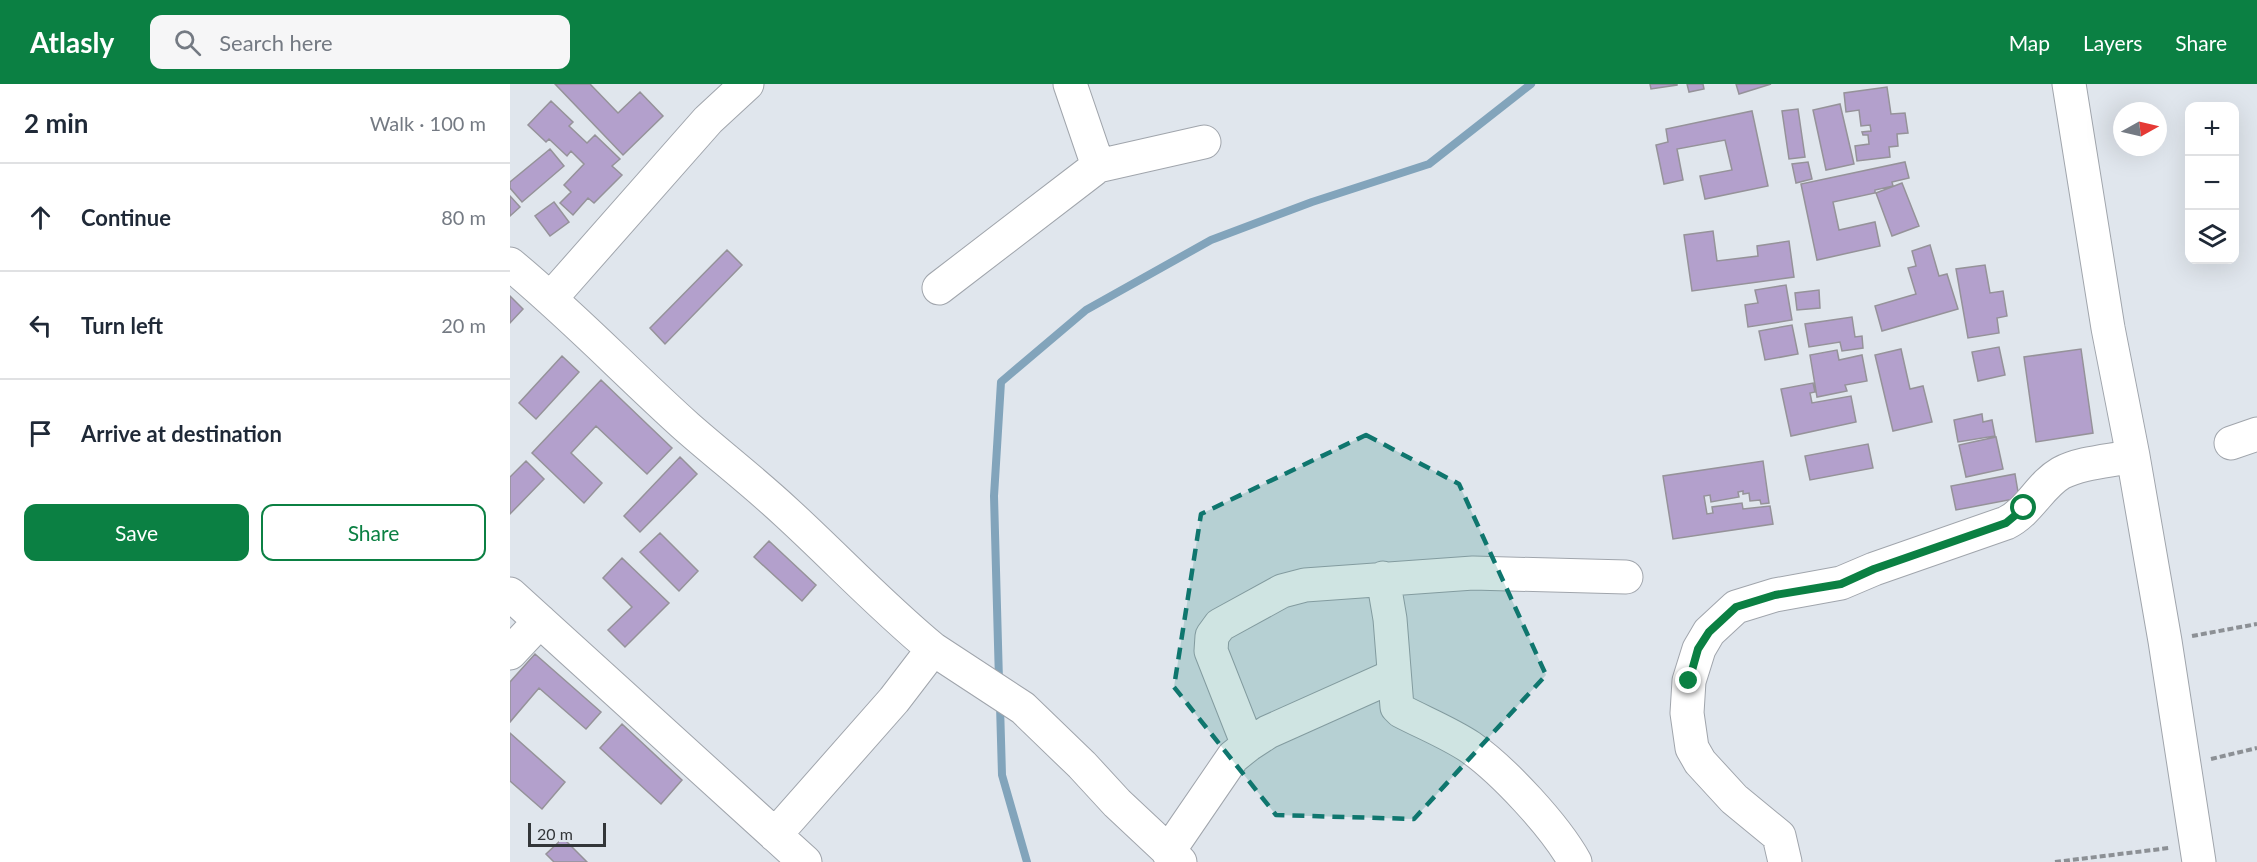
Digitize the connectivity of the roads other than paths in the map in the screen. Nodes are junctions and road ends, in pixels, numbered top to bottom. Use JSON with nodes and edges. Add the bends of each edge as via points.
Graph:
{"nodes":[{"id":1,"x":747,"y":84,"type":"edge"},
{"id":2,"x":1070,"y":84,"type":"edge"},
{"id":3,"x":2069,"y":84,"type":"edge"},
{"id":4,"x":1204,"y":142,"type":"dead end"},
{"id":5,"x":1098,"y":166,"type":"junction"},
{"id":6,"x":510,"y":264,"type":"edge"},
{"id":7,"x":939,"y":288,"type":"dead end"},
{"id":8,"x":551,"y":298,"type":"junction"},
{"id":9,"x":2133,"y":456,"type":"junction"},
{"id":10,"x":1626,"y":576,"type":"dead end"},
{"id":11,"x":1383,"y":578,"type":"junction"},
{"id":12,"x":510,"y":594,"type":"edge"},
{"id":13,"x":540,"y":621,"type":"junction"},
{"id":14,"x":933,"y":649,"type":"junction"},
{"id":15,"x":510,"y":653,"type":"edge"},
{"id":16,"x":1393,"y":676,"type":"junction"},
{"id":17,"x":1248,"y":745,"type":"junction"},
{"id":18,"x":775,"y":835,"type":"junction"},
{"id":19,"x":2198,"y":854,"type":"edge"},
{"id":20,"x":1174,"y":857,"type":"edge"},
{"id":21,"x":805,"y":862,"type":"edge"},
{"id":22,"x":1575,"y":862,"type":"edge"},
{"id":23,"x":1785,"y":862,"type":"edge"}],
"edges":[{"from":1,"to":8,"type":"street","via":[[708,120]]},
{"from":2,"to":5,"type":"street"},
{"from":3,"to":9,"type":"street"},
{"from":4,"to":5,"type":"street"},
{"from":5,"to":7,"type":"street"},
{"from":6,"to":8,"type":"street"},
{"from":8,"to":14,"type":"street","via":[[687,428],[786,512],[887,611]]},
{"from":9,"to":19,"type":"street"},
{"from":9,"to":23,"type":"street","via":[[2061,473],[2006,523],[1841,584],[1775,595],[1736,607],[1709,632],[1698,649],[1689,681],[1687,713],[1692,748],[1734,799],[1779,836]]},
{"from":10,"to":11,"type":"street","via":[[1473,573]]},
{"from":11,"to":16,"type":"street"},
{"from":11,"to":17,"type":"street","via":[[1305,585],[1282,591],[1220,625],[1212,636],[1211,651]]},
{"from":12,"to":13,"type":"street"},
{"from":13,"to":15,"type":"street"},
{"from":13,"to":18,"type":"street"},
{"from":14,"to":18,"type":"street","via":[[894,700]]},
{"from":14,"to":20,"type":"street","via":[[1023,708]]},
{"from":16,"to":17,"type":"street","via":[[1268,732]]},
{"from":16,"to":22,"type":"street","via":[[1395,704],[1399,709],[1470,747],[1492,765],[1549,825]]},
{"from":17,"to":20,"type":"street","via":[[1233,757]]},
{"from":18,"to":21,"type":"street"}]}
